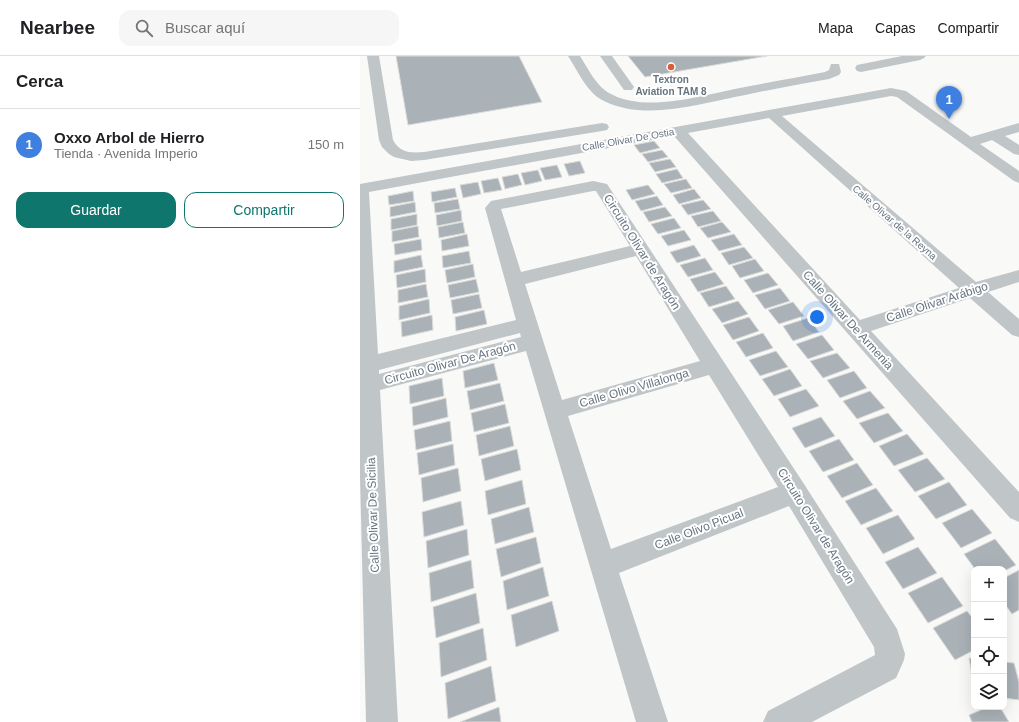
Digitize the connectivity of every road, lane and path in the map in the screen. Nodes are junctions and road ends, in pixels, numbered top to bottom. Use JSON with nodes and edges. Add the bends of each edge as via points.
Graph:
{"nodes":[{"id":1,"x":373,"y":56,"type":"edge"},
{"id":2,"x":574,"y":56,"type":"edge"},
{"id":3,"x":606,"y":56,"type":"edge"},
{"id":4,"x":920,"y":56,"type":"edge"},
{"id":5,"x":850,"y":60,"type":"dead end"},
{"id":6,"x":836,"y":67,"type":"dead end"},
{"id":7,"x":861,"y":68,"type":"junction"},
{"id":8,"x":877,"y":78,"type":"dead end"},
{"id":9,"x":628,"y":87,"type":"dead end"},
{"id":10,"x":771,"y":113,"type":"junction"},
{"id":11,"x":1019,"y":126,"type":"edge"},
{"id":12,"x":602,"y":127,"type":"dead end"},
{"id":13,"x":677,"y":130,"type":"junction"},
{"id":14,"x":994,"y":134,"type":"junction"},
{"id":15,"x":968,"y":143,"type":"junction"},
{"id":16,"x":1019,"y":151,"type":"edge"},
{"id":17,"x":1019,"y":178,"type":"edge"},
{"id":18,"x":360,"y":189,"type":"edge"},
{"id":19,"x":641,"y":249,"type":"junction"},
{"id":20,"x":1019,"y":276,"type":"edge"},
{"id":21,"x":515,"y":280,"type":"junction"},
{"id":22,"x":972,"y":290,"type":"junction"},
{"id":23,"x":855,"y":329,"type":"junction"},
{"id":24,"x":1019,"y":330,"type":"edge"},
{"id":25,"x":530,"y":333,"type":"junction"},
{"id":26,"x":714,"y":365,"type":"junction"},
{"id":27,"x":368,"y":375,"type":"junction"},
{"id":28,"x":555,"y":411,"type":"junction"},
{"id":29,"x":795,"y":492,"type":"junction"},
{"id":30,"x":1019,"y":510,"type":"edge"},
{"id":31,"x":602,"y":566,"type":"junction"},
{"id":32,"x":382,"y":722,"type":"edge"},
{"id":33,"x":652,"y":722,"type":"edge"},
{"id":34,"x":779,"y":722,"type":"edge"}],
"edges":[{"from":1,"to":12,"type":"street","via":[[386,140],[389,148],[398,154],[409,157],[431,155]]},
{"from":2,"to":6,"type":"street","via":[[594,87],[604,95],[625,104],[650,106],[682,103],[828,75],[835,72]]},
{"from":3,"to":9,"type":"street"},
{"from":4,"to":7,"type":"street"},
{"from":5,"to":7,"type":"street"},
{"from":7,"to":8,"type":"street"},
{"from":10,"to":13,"type":"street","name":"Calle Olivar De Ostia"},
{"from":10,"to":15,"type":"street","name":"Calle Olivar De Ostia","via":[[896,92]]},
{"from":10,"to":22,"type":"street","name":"Calle Olivar de la Reyna"},
{"from":11,"to":14,"type":"street"},
{"from":13,"to":18,"type":"street","name":"Calle Olivar De Ostia"},
{"from":13,"to":23,"type":"street","name":"Calle Olivar De Armenia"},
{"from":14,"to":15,"type":"street"},
{"from":14,"to":16,"type":"street"},
{"from":15,"to":17,"type":"street"},
{"from":18,"to":27,"type":"street","name":"Calle Olivar De Sicilia"},
{"from":19,"to":21,"type":"street"},
{"from":19,"to":21,"type":"street","name":"Circuito Olivar de Aragón","via":[[599,186],[497,204],[493,208]]},
{"from":19,"to":26,"type":"street","name":"Circuito Olivar de Aragón"},
{"from":20,"to":22,"type":"street","name":"Calle Olivar Arábigo"},
{"from":21,"to":25,"type":"street","name":"Circuito Olivar de Aragón"},
{"from":22,"to":23,"type":"street","name":"Calle Olivar Arábigo"},
{"from":22,"to":24,"type":"street","name":"Calle Olivar de la Reyna"},
{"from":23,"to":30,"type":"street","name":"Calle Olivar De Armenia"},
{"from":25,"to":27,"type":"street","name":"Circuito Olivar De Aragón"},
{"from":25,"to":28,"type":"street","name":"Circuito Olivar de Aragón"},
{"from":26,"to":28,"type":"street","name":"Calle Olivo Villalonga"},
{"from":26,"to":29,"type":"street","name":"Circuito Olivar de Aragón"},
{"from":27,"to":32,"type":"street","name":"Calle Olivar De Sicilia"},
{"from":28,"to":31,"type":"street","name":"Circuito Olivar de Aragón"},
{"from":29,"to":31,"type":"street","name":"Calle Olivo Picual"},
{"from":29,"to":34,"type":"street","name":"Circuito Olivar de Aragón","via":[[891,652],[890,661],[885,667]]},
{"from":31,"to":33,"type":"street","name":"Circuito Olivar de Aragón"}]}
